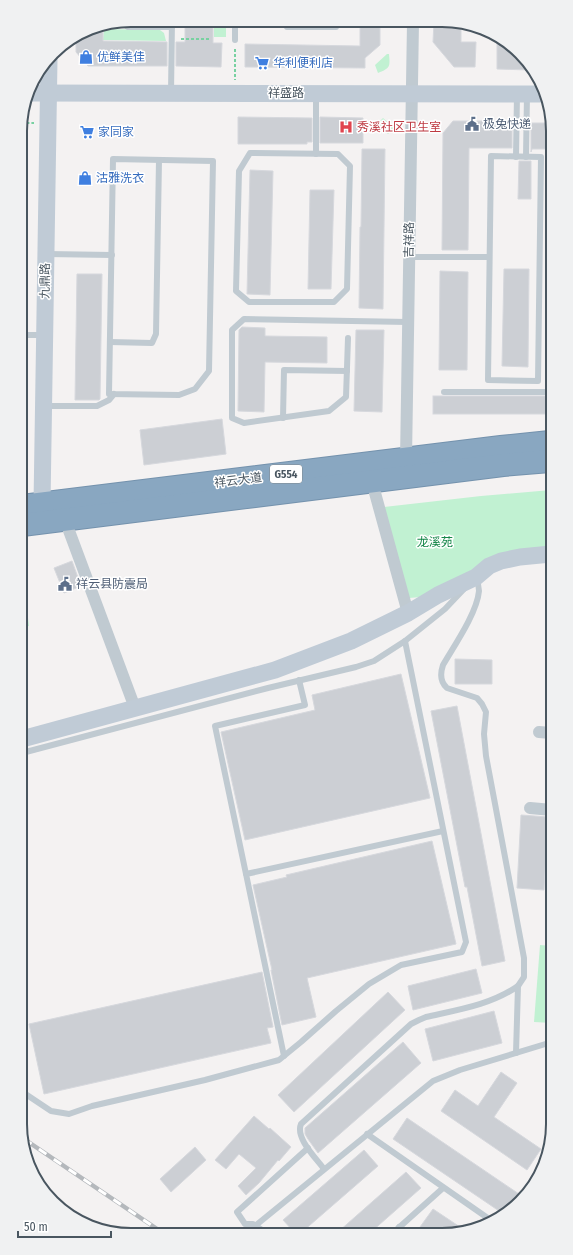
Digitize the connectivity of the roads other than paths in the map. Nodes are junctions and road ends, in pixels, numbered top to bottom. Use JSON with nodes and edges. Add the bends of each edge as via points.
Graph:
{"nodes":[{"id":1,"x":172,"y":27,"type":"edge"},
{"id":2,"x":236,"y":27,"type":"edge"},
{"id":3,"x":413,"y":27,"type":"edge"},
{"id":4,"x":235,"y":40,"type":"road end"},
{"id":5,"x":49,"y":67,"type":"edge"},
{"id":6,"x":34,"y":93,"type":"edge"},
{"id":7,"x":49,"y":93,"type":"junction"},
{"id":8,"x":171,"y":93,"type":"junction"},
{"id":9,"x":316,"y":94,"type":"junction"},
{"id":10,"x":412,"y":94,"type":"junction"},
{"id":11,"x":522,"y":94,"type":"junction"},
{"id":12,"x":539,"y":94,"type":"edge"},
{"id":13,"x":316,"y":154,"type":"junction"},
{"id":14,"x":516,"y":157,"type":"junction"},
{"id":15,"x":526,"y":157,"type":"junction"},
{"id":16,"x":159,"y":160,"type":"junction"},
{"id":17,"x":46,"y":254,"type":"junction"},
{"id":18,"x":112,"y":255,"type":"junction"},
{"id":19,"x":409,"y":257,"type":"junction"},
{"id":20,"x":489,"y":257,"type":"junction"},
{"id":21,"x":408,"y":322,"type":"junction"},
{"id":22,"x":27,"y":335,"type":"edge"},
{"id":23,"x":45,"y":335,"type":"junction"},
{"id":24,"x":348,"y":338,"type":"dead end"},
{"id":25,"x":110,"y":342,"type":"junction"},
{"id":26,"x":347,"y":371,"type":"junction"},
{"id":27,"x":444,"y":392,"type":"dead end"},
{"id":28,"x":546,"y":392,"type":"edge"},
{"id":29,"x":114,"y":394,"type":"junction"},
{"id":30,"x":43,"y":406,"type":"junction"},
{"id":31,"x":283,"y":418,"type":"junction"},
{"id":32,"x":546,"y":443,"type":"edge"},
{"id":33,"x":546,"y":461,"type":"edge"},
{"id":34,"x":406,"y":468,"type":"junction"},
{"id":35,"x":372,"y":482,"type":"junction"},
{"id":36,"x":32,"y":514,"type":"edge"},
{"id":37,"x":65,"y":520,"type":"junction"},
{"id":38,"x":546,"y":554,"type":"edge"},
{"id":39,"x":476,"y":577,"type":"junction"},
{"id":40,"x":408,"y":613,"type":"junction"},
{"id":41,"x":405,"y":641,"type":"junction"},
{"id":42,"x":299,"y":680,"type":"junction"},
{"id":43,"x":135,"y":708,"type":"junction"},
{"id":44,"x":539,"y":732,"type":"dead end"},
{"id":45,"x":546,"y":733,"type":"edge"},
{"id":46,"x":27,"y":738,"type":"edge"},
{"id":47,"x":27,"y":752,"type":"edge"},
{"id":48,"x":530,"y":808,"type":"dead end"},
{"id":49,"x":546,"y":809,"type":"edge"},
{"id":50,"x":443,"y":830,"type":"junction"},
{"id":51,"x":246,"y":874,"type":"junction"},
{"id":52,"x":518,"y":986,"type":"junction"},
{"id":53,"x":546,"y":1044,"type":"edge"},
{"id":54,"x":516,"y":1053,"type":"junction"},
{"id":55,"x":284,"y":1056,"type":"junction"},
{"id":56,"x":27,"y":1096,"type":"edge"},
{"id":57,"x":366,"y":1134,"type":"junction"},
{"id":58,"x":308,"y":1148,"type":"junction"},
{"id":59,"x":324,"y":1169,"type":"junction"},
{"id":60,"x":443,"y":1188,"type":"junction"},
{"id":61,"x":486,"y":1218,"type":"edge"},
{"id":62,"x":255,"y":1226,"type":"junction"},
{"id":63,"x":259,"y":1228,"type":"edge"},
{"id":64,"x":397,"y":1228,"type":"edge"}],
"edges":[{"from":1,"to":8,"type":"lane"},
{"from":2,"to":4,"type":"lane"},
{"from":3,"to":10,"type":"street","name":"吉祥路"},
{"from":5,"to":7,"type":"street","name":"九鼎路"},
{"from":6,"to":7,"type":"street","name":"祥盛路"},
{"from":7,"to":8,"type":"street","name":"祥盛路"},
{"from":7,"to":17,"type":"street","name":"九鼎路"},
{"from":8,"to":9,"type":"street","name":"祥盛路"},
{"from":9,"to":10,"type":"street","name":"祥盛路"},
{"from":9,"to":13,"type":"lane"},
{"from":10,"to":11,"type":"street","name":"祥盛路"},
{"from":10,"to":19,"type":"street","name":"吉祥路"},
{"from":11,"to":12,"type":"street","name":"祥盛路"},
{"from":11,"to":14,"type":"lane"},
{"from":11,"to":15,"type":"lane"},
{"from":13,"to":13,"type":"lane","via":[[250,154],[239,171],[236,292],[249,302],[334,302],[347,289],[350,166],[338,154]]},
{"from":14,"to":15,"type":"lane"},
{"from":14,"to":20,"type":"lane","via":[[490,156]]},
{"from":15,"to":20,"type":"lane","via":[[541,157],[538,381],[488,380]]},
{"from":16,"to":18,"type":"lane","via":[[113,159]]},
{"from":16,"to":25,"type":"lane","via":[[156,334],[152,343]]},
{"from":16,"to":29,"type":"lane","via":[[213,161],[209,371],[195,389],[179,395]]},
{"from":17,"to":18,"type":"lane"},
{"from":17,"to":23,"type":"street","name":"九鼎路"},
{"from":18,"to":25,"type":"lane"},
{"from":19,"to":20,"type":"lane"},
{"from":19,"to":21,"type":"street","name":"吉祥路"},
{"from":21,"to":31,"type":"lane","via":[[244,319],[232,330],[232,418],[244,423]]},
{"from":21,"to":34,"type":"street","name":"吉祥路"},
{"from":22,"to":23,"type":"lane"},
{"from":23,"to":30,"type":"street","name":"九鼎路"},
{"from":24,"to":26,"type":"lane"},
{"from":25,"to":29,"type":"lane","via":[[109,394]]},
{"from":26,"to":31,"type":"lane","via":[[346,397],[330,411]]},
{"from":26,"to":31,"type":"lane","via":[[284,370]]},
{"from":27,"to":28,"type":"lane"},
{"from":29,"to":30,"type":"lane","via":[[109,400],[97,406]]},
{"from":30,"to":36,"type":"street","name":"九鼎路"},
{"from":32,"to":34,"type":"highway","name":"祥云大道","number":"G554"},
{"from":33,"to":34,"type":"highway","name":"祥云大道","number":"G554"},
{"from":34,"to":35,"type":"highway","name":"祥云大道","number":"G554"},
{"from":34,"to":36,"type":"highway","name":"祥云大道","number":"G554"},
{"from":35,"to":37,"type":"highway","name":"祥云大道","number":"G554"},
{"from":35,"to":40,"type":"street"},
{"from":36,"to":37,"type":"highway","name":"祥云大道","number":"G554"},
{"from":37,"to":43,"type":"street"},
{"from":38,"to":39,"type":"street","via":[[501,561],[489,566]]},
{"from":39,"to":40,"type":"street"},
{"from":39,"to":41,"type":"lane","via":[[445,609]]},
{"from":39,"to":52,"type":"lane","via":[[479,590],[477,599],[470,617],[443,665],[441,678],[447,688],[480,700],[486,712],[486,756],[524,958],[524,977]]},
{"from":40,"to":43,"type":"street","via":[[351,641],[275,670]]},
{"from":41,"to":42,"type":"lane","via":[[374,661]]},
{"from":41,"to":50,"type":"lane"},
{"from":42,"to":47,"type":"lane"},
{"from":42,"to":51,"type":"lane","via":[[305,705],[215,726]]},
{"from":43,"to":46,"type":"street"},
{"from":44,"to":45,"type":"street"},
{"from":48,"to":49,"type":"street"},
{"from":50,"to":51,"type":"lane"},
{"from":50,"to":55,"type":"lane","via":[[466,942],[462,952],[401,965],[382,976],[369,984]]},
{"from":51,"to":55,"type":"lane"},
{"from":52,"to":54,"type":"lane"},
{"from":52,"to":58,"type":"lane","via":[[492,1000],[426,1017],[411,1024],[301,1124],[300,1136]]},
{"from":53,"to":54,"type":"lane"},
{"from":54,"to":57,"type":"lane","via":[[440,1077]]},
{"from":55,"to":56,"type":"lane","via":[[279,1060],[205,1080],[92,1106],[69,1114],[51,1111]]},
{"from":57,"to":59,"type":"lane"},
{"from":57,"to":60,"type":"lane"},
{"from":58,"to":59,"type":"lane"},
{"from":58,"to":62,"type":"lane","via":[[238,1212],[245,1224]]},
{"from":59,"to":62,"type":"lane"},
{"from":60,"to":61,"type":"lane"},
{"from":60,"to":64,"type":"lane"},
{"from":62,"to":63,"type":"lane"}]}
